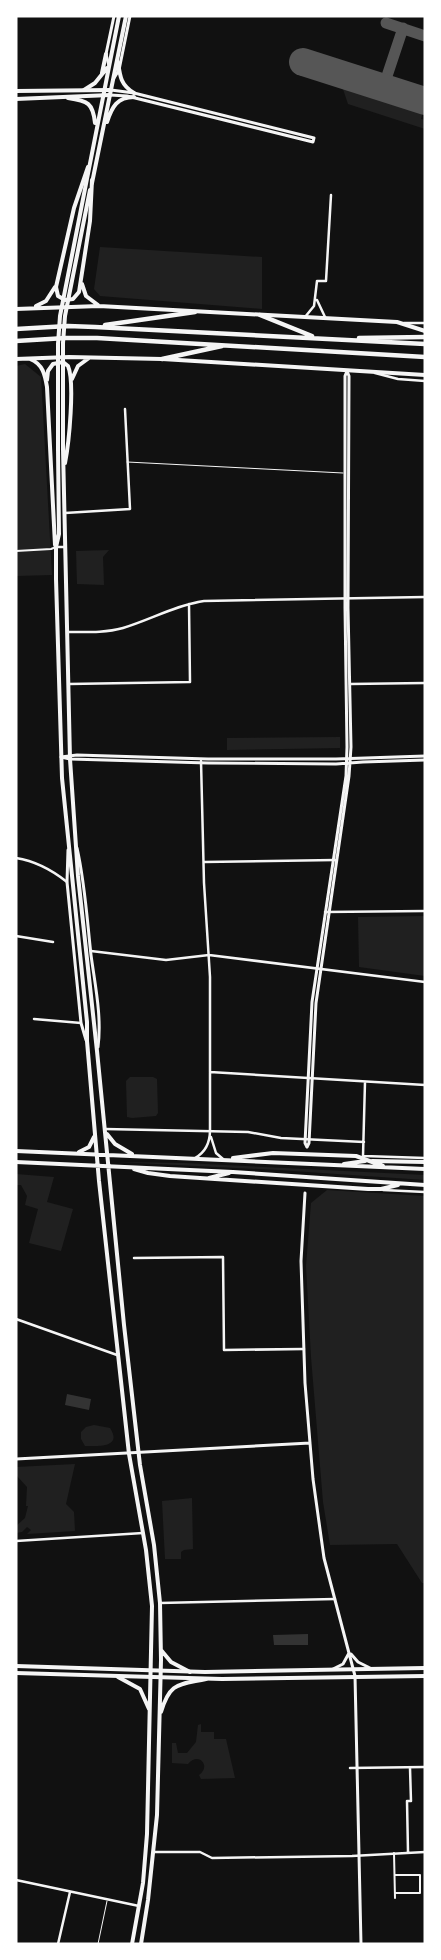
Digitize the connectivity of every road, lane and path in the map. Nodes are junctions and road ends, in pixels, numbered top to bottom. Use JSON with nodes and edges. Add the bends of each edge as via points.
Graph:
{"nodes":[{"id":1,"x":114,"y":16,"type":"edge"},
{"id":2,"x":119,"y":16,"type":"edge"},
{"id":3,"x":126,"y":16,"type":"edge"},
{"id":4,"x":130,"y":16,"type":"edge"},
{"id":5,"x":106,"y":54,"type":"junction"},
{"id":6,"x":118,"y":58,"type":"junction"},
{"id":7,"x":109,"y":66,"type":"junction"},
{"id":8,"x":119,"y":70,"type":"junction"},
{"id":9,"x":100,"y":78,"type":"junction"},
{"id":10,"x":113,"y":78,"type":"junction"},
{"id":11,"x":82,"y":90,"type":"junction"},
{"id":12,"x":104,"y":90,"type":"junction"},
{"id":13,"x":111,"y":90,"type":"junction"},
{"id":14,"x":16,"y":91,"type":"edge"},
{"id":15,"x":134,"y":95,"type":"junction"},
{"id":16,"x":110,"y":96,"type":"junction"},
{"id":17,"x":102,"y":97,"type":"junction"},
{"id":18,"x":64,"y":98,"type":"junction"},
{"id":19,"x":16,"y":99,"type":"edge"},
{"id":20,"x":95,"y":133,"type":"junction"},
{"id":21,"x":102,"y":133,"type":"junction"},
{"id":22,"x":88,"y":167,"type":"junction"},
{"id":23,"x":92,"y":180,"type":"junction"},
{"id":24,"x":330,"y":195,"type":"dead end"},
{"id":25,"x":82,"y":277,"type":"junction"},
{"id":26,"x":58,"y":278,"type":"junction"},
{"id":27,"x":316,"y":299,"type":"junction"},
{"id":28,"x":99,"y":306,"type":"junction"},
{"id":29,"x":30,"y":308,"type":"junction"},
{"id":30,"x":16,"y":309,"type":"edge"},
{"id":31,"x":195,"y":312,"type":"junction"},
{"id":32,"x":260,"y":315,"type":"junction"},
{"id":33,"x":304,"y":318,"type":"junction"},
{"id":34,"x":326,"y":319,"type":"junction"},
{"id":35,"x":397,"y":322,"type":"junction"},
{"id":36,"x":425,"y":323,"type":"edge"},
{"id":37,"x":95,"y":327,"type":"junction"},
{"id":38,"x":16,"y":329,"type":"edge"},
{"id":39,"x":425,"y":331,"type":"edge"},
{"id":40,"x":425,"y":337,"type":"edge"},
{"id":41,"x":315,"y":338,"type":"junction"},
{"id":42,"x":16,"y":341,"type":"edge"},
{"id":43,"x":228,"y":344,"type":"junction"},
{"id":44,"x":425,"y":344,"type":"edge"},
{"id":45,"x":97,"y":357,"type":"junction"},
{"id":46,"x":425,"y":357,"type":"edge"},
{"id":47,"x":28,"y":358,"type":"junction"},
{"id":48,"x":162,"y":358,"type":"junction"},
{"id":49,"x":16,"y":359,"type":"edge"},
{"id":50,"x":347,"y":371,"type":"junction"},
{"id":51,"x":369,"y":372,"type":"junction"},
{"id":52,"x":425,"y":374,"type":"edge"},
{"id":53,"x":425,"y":381,"type":"edge"},
{"id":54,"x":71,"y":384,"type":"junction"},
{"id":55,"x":47,"y":388,"type":"junction"},
{"id":56,"x":125,"y":409,"type":"dead end"},
{"id":57,"x":127,"y":462,"type":"junction"},
{"id":58,"x":58,"y":473,"type":"junction"},
{"id":59,"x":64,"y":473,"type":"junction"},
{"id":60,"x":347,"y":474,"type":"junction"},
{"id":61,"x":65,"y":513,"type":"junction"},
{"id":62,"x":56,"y":547,"type":"junction"},
{"id":63,"x":66,"y":547,"type":"junction"},
{"id":64,"x":16,"y":550,"type":"edge"},
{"id":65,"x":425,"y":597,"type":"edge"},
{"id":66,"x":347,"y":598,"type":"junction"},
{"id":67,"x":189,"y":604,"type":"junction"},
{"id":68,"x":68,"y":632,"type":"junction"},
{"id":69,"x":425,"y":683,"type":"edge"},
{"id":70,"x":69,"y":684,"type":"junction"},
{"id":71,"x":350,"y":684,"type":"junction"},
{"id":72,"x":425,"y":756,"type":"edge"},
{"id":73,"x":61,"y":757,"type":"junction"},
{"id":74,"x":70,"y":757,"type":"junction"},
{"id":75,"x":348,"y":758,"type":"junction"},
{"id":76,"x":425,"y":760,"type":"edge"},
{"id":77,"x":201,"y":761,"type":"junction"},
{"id":78,"x":348,"y":763,"type":"junction"},
{"id":79,"x":77,"y":846,"type":"junction"},
{"id":80,"x":68,"y":847,"type":"junction"},
{"id":81,"x":16,"y":858,"type":"edge"},
{"id":82,"x":335,"y":860,"type":"junction"},
{"id":83,"x":204,"y":862,"type":"junction"},
{"id":84,"x":67,"y":882,"type":"junction"},
{"id":85,"x":81,"y":906,"type":"junction"},
{"id":86,"x":87,"y":911,"type":"junction"},
{"id":87,"x":425,"y":911,"type":"edge"},
{"id":88,"x":327,"y":912,"type":"junction"},
{"id":89,"x":16,"y":936,"type":"edge"},
{"id":90,"x":53,"y":942,"type":"dead end"},
{"id":91,"x":91,"y":951,"type":"junction"},
{"id":92,"x":209,"y":955,"type":"junction"},
{"id":93,"x":318,"y":969,"type":"junction"},
{"id":94,"x":425,"y":982,"type":"edge"},
{"id":95,"x":90,"y":988,"type":"junction"},
{"id":96,"x":95,"y":988,"type":"junction"},
{"id":97,"x":34,"y":1019,"type":"dead end"},
{"id":98,"x":81,"y":1023,"type":"junction"},
{"id":99,"x":87,"y":1041,"type":"junction"},
{"id":100,"x":97,"y":1050,"type":"junction"},
{"id":101,"x":210,"y":1072,"type":"junction"},
{"id":102,"x":310,"y":1078,"type":"junction"},
{"id":103,"x":365,"y":1082,"type":"junction"},
{"id":104,"x":425,"y":1085,"type":"edge"},
{"id":105,"x":105,"y":1129,"type":"junction"},
{"id":106,"x":95,"y":1132,"type":"junction"},
{"id":107,"x":210,"y":1132,"type":"junction"},
{"id":108,"x":364,"y":1142,"type":"junction"},
{"id":109,"x":16,"y":1150,"type":"edge"},
{"id":110,"x":75,"y":1153,"type":"junction"},
{"id":111,"x":96,"y":1154,"type":"junction"},
{"id":112,"x":107,"y":1154,"type":"junction"},
{"id":113,"x":139,"y":1156,"type":"junction"},
{"id":114,"x":195,"y":1158,"type":"junction"},
{"id":115,"x":364,"y":1158,"type":"junction"},
{"id":116,"x":425,"y":1158,"type":"edge"},
{"id":117,"x":223,"y":1159,"type":"junction"},
{"id":118,"x":16,"y":1162,"type":"edge"},
{"id":119,"x":425,"y":1162,"type":"edge"},
{"id":120,"x":337,"y":1165,"type":"junction"},
{"id":121,"x":97,"y":1166,"type":"junction"},
{"id":122,"x":108,"y":1166,"type":"junction"},
{"id":123,"x":128,"y":1167,"type":"junction"},
{"id":124,"x":388,"y":1168,"type":"junction"},
{"id":125,"x":425,"y":1169,"type":"edge"},
{"id":126,"x":233,"y":1172,"type":"junction"},
{"id":127,"x":204,"y":1179,"type":"junction"},
{"id":128,"x":403,"y":1183,"type":"junction"},
{"id":129,"x":425,"y":1185,"type":"edge"},
{"id":130,"x":374,"y":1189,"type":"junction"},
{"id":131,"x":425,"y":1192,"type":"edge"},
{"id":132,"x":305,"y":1193,"type":"dead end"},
{"id":133,"x":134,"y":1258,"type":"dead end"},
{"id":134,"x":16,"y":1319,"type":"edge"},
{"id":135,"x":304,"y":1349,"type":"junction"},
{"id":136,"x":117,"y":1355,"type":"junction"},
{"id":137,"x":310,"y":1443,"type":"junction"},
{"id":138,"x":138,"y":1453,"type":"junction"},
{"id":139,"x":129,"y":1454,"type":"junction"},
{"id":140,"x":16,"y":1459,"type":"edge"},
{"id":141,"x":143,"y":1533,"type":"junction"},
{"id":142,"x":16,"y":1541,"type":"edge"},
{"id":143,"x":335,"y":1599,"type":"junction"},
{"id":144,"x":160,"y":1603,"type":"junction"},
{"id":145,"x":161,"y":1650,"type":"junction"},
{"id":146,"x":349,"y":1652,"type":"junction"},
{"id":147,"x":16,"y":1666,"type":"edge"},
{"id":148,"x":425,"y":1668,"type":"edge"},
{"id":149,"x":376,"y":1669,"type":"junction"},
{"id":150,"x":327,"y":1670,"type":"junction"},
{"id":151,"x":354,"y":1670,"type":"junction"},
{"id":152,"x":152,"y":1671,"type":"junction"},
{"id":153,"x":160,"y":1671,"type":"junction"},
{"id":154,"x":190,"y":1672,"type":"junction"},
{"id":155,"x":16,"y":1673,"type":"edge"},
{"id":156,"x":355,"y":1676,"type":"junction"},
{"id":157,"x":425,"y":1676,"type":"edge"},
{"id":158,"x":118,"y":1677,"type":"junction"},
{"id":159,"x":152,"y":1678,"type":"junction"},
{"id":160,"x":160,"y":1678,"type":"junction"},
{"id":161,"x":206,"y":1679,"type":"junction"},
{"id":162,"x":151,"y":1716,"type":"junction"},
{"id":163,"x":160,"y":1716,"type":"junction"},
{"id":164,"x":350,"y":1768,"type":"dead end"},
{"id":165,"x":358,"y":1768,"type":"junction"},
{"id":166,"x":410,"y":1768,"type":"junction"},
{"id":167,"x":425,"y":1768,"type":"edge"},
{"id":168,"x":153,"y":1852,"type":"junction"},
{"id":169,"x":408,"y":1852,"type":"junction"},
{"id":170,"x":425,"y":1852,"type":"edge"},
{"id":171,"x":394,"y":1853,"type":"junction"},
{"id":172,"x":360,"y":1854,"type":"junction"},
{"id":173,"x":395,"y":1875,"type":"junction"},
{"id":174,"x":16,"y":1880,"type":"edge"},
{"id":175,"x":70,"y":1892,"type":"junction"},
{"id":176,"x":395,"y":1893,"type":"junction"},
{"id":177,"x":395,"y":1898,"type":"dead end"},
{"id":178,"x":108,"y":1899,"type":"junction"},
{"id":179,"x":139,"y":1906,"type":"junction"},
{"id":180,"x":58,"y":1944,"type":"edge"},
{"id":181,"x":98,"y":1944,"type":"edge"},
{"id":182,"x":132,"y":1944,"type":"edge"},
{"id":183,"x":141,"y":1944,"type":"edge"},
{"id":184,"x":361,"y":1944,"type":"edge"}],
"edges":[{"from":1,"to":5,"type":"street"},
{"from":2,"to":7,"type":"main road"},
{"from":3,"to":6,"type":"main road"},
{"from":4,"to":8,"type":"street"},
{"from":5,"to":7,"type":"street"},
{"from":5,"to":9,"type":"main road"},
{"from":6,"to":8,"type":"main road"},
{"from":6,"to":10,"type":"main road"},
{"from":7,"to":9,"type":"main road"},
{"from":7,"to":12,"type":"main road"},
{"from":8,"to":10,"type":"street"},
{"from":8,"to":15,"type":"main road","via":[[123,84]]},
{"from":9,"to":11,"type":"main road"},
{"from":10,"to":13,"type":"main road"},
{"from":11,"to":12,"type":"main road"},
{"from":11,"to":14,"type":"main road"},
{"from":12,"to":13,"type":"main road"},
{"from":12,"to":17,"type":"main road"},
{"from":13,"to":15,"type":"street"},
{"from":13,"to":16,"type":"main road"},
{"from":15,"to":15,"type":"street","via":[[313,142],[314,138]]},
{"from":15,"to":16,"type":"street"},
{"from":15,"to":21,"type":"main road","via":[[115,104]]},
{"from":16,"to":17,"type":"main road"},
{"from":16,"to":21,"type":"main road"},
{"from":17,"to":18,"type":"main road"},
{"from":17,"to":20,"type":"main road"},
{"from":18,"to":19,"type":"main road"},
{"from":18,"to":20,"type":"main road","via":[[89,104]]},
{"from":20,"to":22,"type":"main road"},
{"from":21,"to":23,"type":"main road"},
{"from":22,"to":26,"type":"main road","via":[[74,208]]},
{"from":22,"to":58,"type":"main road","via":[[60,316]]},
{"from":23,"to":25,"type":"main road"},
{"from":23,"to":59,"type":"main road","via":[[62,344]]},
{"from":24,"to":27,"type":"street","via":[[326,281],[317,281]]},
{"from":25,"to":26,"type":"main road","via":[[78,295],[70,300],[58,296]]},
{"from":25,"to":28,"type":"main road","via":[[86,296]]},
{"from":26,"to":29,"type":"main road","via":[[50,297]]},
{"from":27,"to":33,"type":"street","via":[[311,312]]},
{"from":27,"to":34,"type":"street"},
{"from":28,"to":29,"type":"main road"},
{"from":28,"to":31,"type":"main road"},
{"from":29,"to":30,"type":"main road"},
{"from":31,"to":32,"type":"main road"},
{"from":31,"to":37,"type":"highway"},
{"from":32,"to":33,"type":"main road"},
{"from":32,"to":41,"type":"highway"},
{"from":33,"to":34,"type":"main road"},
{"from":34,"to":35,"type":"main road"},
{"from":35,"to":36,"type":"street"},
{"from":35,"to":39,"type":"main road"},
{"from":37,"to":38,"type":"highway"},
{"from":37,"to":41,"type":"highway"},
{"from":40,"to":41,"type":"highway"},
{"from":41,"to":44,"type":"highway"},
{"from":42,"to":43,"type":"highway","via":[[97,338]]},
{"from":43,"to":46,"type":"highway"},
{"from":43,"to":48,"type":"highway"},
{"from":45,"to":47,"type":"main road"},
{"from":45,"to":48,"type":"main road"},
{"from":45,"to":54,"type":"main road","via":[[80,363]]},
{"from":47,"to":49,"type":"main road"},
{"from":47,"to":55,"type":"main road","via":[[44,371]]},
{"from":48,"to":50,"type":"main road"},
{"from":50,"to":51,"type":"main road"},
{"from":50,"to":60,"type":"street"},
{"from":51,"to":52,"type":"main road"},
{"from":51,"to":53,"type":"street"},
{"from":54,"to":55,"type":"main road","via":[[68,366],[56,362],[48,371]]},
{"from":54,"to":59,"type":"main road"},
{"from":55,"to":62,"type":"main road"},
{"from":56,"to":57,"type":"street"},
{"from":57,"to":60,"type":"lane"},
{"from":57,"to":61,"type":"street","via":[[130,509]]},
{"from":58,"to":59,"type":"main road"},
{"from":58,"to":62,"type":"main road","via":[[59,534]]},
{"from":59,"to":61,"type":"main road"},
{"from":60,"to":66,"type":"street"},
{"from":61,"to":63,"type":"main road"},
{"from":62,"to":63,"type":"street"},
{"from":62,"to":64,"type":"street"},
{"from":62,"to":73,"type":"main road"},
{"from":63,"to":68,"type":"main road"},
{"from":65,"to":66,"type":"street"},
{"from":66,"to":67,"type":"street"},
{"from":66,"to":71,"type":"street"},
{"from":66,"to":75,"type":"street"},
{"from":67,"to":68,"type":"street","via":[[123,628]]},
{"from":67,"to":70,"type":"street","via":[[190,682]]},
{"from":68,"to":70,"type":"main road"},
{"from":69,"to":71,"type":"street"},
{"from":70,"to":74,"type":"main road"},
{"from":71,"to":75,"type":"street"},
{"from":72,"to":75,"type":"street"},
{"from":73,"to":74,"type":"street"},
{"from":73,"to":80,"type":"main road"},
{"from":74,"to":77,"type":"street"},
{"from":74,"to":79,"type":"main road"},
{"from":75,"to":77,"type":"street"},
{"from":75,"to":78,"type":"street"},
{"from":76,"to":78,"type":"street"},
{"from":77,"to":78,"type":"street"},
{"from":77,"to":83,"type":"street"},
{"from":78,"to":82,"type":"street"},
{"from":79,"to":85,"type":"main road"},
{"from":79,"to":86,"type":"street"},
{"from":80,"to":84,"type":"street"},
{"from":80,"to":99,"type":"main road"},
{"from":81,"to":84,"type":"street","via":[[29,860]]},
{"from":82,"to":83,"type":"street"},
{"from":82,"to":88,"type":"street"},
{"from":83,"to":92,"type":"street"},
{"from":84,"to":98,"type":"street"},
{"from":85,"to":86,"type":"main road"},
{"from":85,"to":95,"type":"main road"},
{"from":86,"to":91,"type":"street"},
{"from":87,"to":88,"type":"street"},
{"from":88,"to":93,"type":"street"},
{"from":89,"to":90,"type":"street"},
{"from":91,"to":92,"type":"street","via":[[166,960]]},
{"from":91,"to":96,"type":"street"},
{"from":92,"to":93,"type":"street"},
{"from":92,"to":101,"type":"street"},
{"from":93,"to":94,"type":"street"},
{"from":93,"to":102,"type":"street"},
{"from":95,"to":96,"type":"lane"},
{"from":95,"to":100,"type":"main road"},
{"from":96,"to":100,"type":"street","via":[[100,1032]]},
{"from":97,"to":98,"type":"street"},
{"from":98,"to":99,"type":"street"},
{"from":99,"to":106,"type":"main road"},
{"from":100,"to":105,"type":"main road"},
{"from":101,"to":102,"type":"street"},
{"from":101,"to":107,"type":"street"},
{"from":102,"to":102,"type":"street","via":[[305,1143],[307,1147],[308,1143]]},
{"from":102,"to":103,"type":"street"},
{"from":103,"to":104,"type":"street"},
{"from":103,"to":108,"type":"street"},
{"from":105,"to":107,"type":"street"},
{"from":105,"to":112,"type":"main road"},
{"from":105,"to":113,"type":"main road","via":[[120,1148]]},
{"from":106,"to":110,"type":"main road","via":[[86,1150]]},
{"from":106,"to":111,"type":"main road"},
{"from":107,"to":108,"type":"street"},
{"from":107,"to":114,"type":"street","via":[[204,1152]]},
{"from":107,"to":117,"type":"street","via":[[214,1150]]},
{"from":108,"to":115,"type":"street"},
{"from":109,"to":110,"type":"main road"},
{"from":110,"to":111,"type":"main road"},
{"from":111,"to":112,"type":"main road"},
{"from":111,"to":121,"type":"main road"},
{"from":112,"to":113,"type":"main road"},
{"from":112,"to":122,"type":"main road"},
{"from":113,"to":114,"type":"main road"},
{"from":114,"to":117,"type":"main road"},
{"from":115,"to":116,"type":"street"},
{"from":115,"to":117,"type":"main road","via":[[273,1153]]},
{"from":115,"to":119,"type":"main road"},
{"from":115,"to":120,"type":"main road"},
{"from":115,"to":124,"type":"main road"},
{"from":117,"to":120,"type":"main road"},
{"from":118,"to":121,"type":"main road"},
{"from":120,"to":124,"type":"main road"},
{"from":121,"to":122,"type":"main road"},
{"from":121,"to":136,"type":"main road"},
{"from":122,"to":123,"type":"main road"},
{"from":122,"to":138,"type":"main road"},
{"from":123,"to":126,"type":"main road"},
{"from":123,"to":127,"type":"main road","via":[[156,1175]]},
{"from":124,"to":125,"type":"main road"},
{"from":126,"to":127,"type":"main road"},
{"from":126,"to":128,"type":"main road"},
{"from":127,"to":130,"type":"main road"},
{"from":128,"to":129,"type":"main road"},
{"from":128,"to":130,"type":"main road"},
{"from":130,"to":131,"type":"street"},
{"from":132,"to":135,"type":"street","via":[[301,1261]]},
{"from":133,"to":135,"type":"street","via":[[222,1257],[224,1350]]},
{"from":134,"to":136,"type":"street"},
{"from":135,"to":137,"type":"street"},
{"from":136,"to":139,"type":"main road"},
{"from":137,"to":138,"type":"street"},
{"from":137,"to":143,"type":"street","via":[[320,1538]]},
{"from":138,"to":139,"type":"street"},
{"from":138,"to":144,"type":"main road"},
{"from":139,"to":140,"type":"street"},
{"from":139,"to":141,"type":"main road"},
{"from":141,"to":142,"type":"street"},
{"from":141,"to":152,"type":"main road","via":[[152,1602]]},
{"from":143,"to":144,"type":"street"},
{"from":143,"to":146,"type":"street"},
{"from":144,"to":145,"type":"main road"},
{"from":145,"to":153,"type":"main road"},
{"from":145,"to":154,"type":"main road","via":[[171,1662]]},
{"from":146,"to":149,"type":"street","via":[[358,1662]]},
{"from":146,"to":150,"type":"street","via":[[343,1664]]},
{"from":146,"to":151,"type":"street"},
{"from":147,"to":152,"type":"main road"},
{"from":148,"to":149,"type":"main road"},
{"from":149,"to":151,"type":"main road"},
{"from":150,"to":151,"type":"main road"},
{"from":150,"to":154,"type":"main road"},
{"from":151,"to":156,"type":"street"},
{"from":152,"to":153,"type":"main road"},
{"from":152,"to":159,"type":"main road"},
{"from":153,"to":154,"type":"main road"},
{"from":153,"to":160,"type":"main road"},
{"from":155,"to":158,"type":"main road"},
{"from":156,"to":157,"type":"main road"},
{"from":156,"to":161,"type":"main road"},
{"from":156,"to":165,"type":"street"},
{"from":158,"to":159,"type":"main road"},
{"from":158,"to":162,"type":"main road","via":[[140,1689]]},
{"from":159,"to":160,"type":"main road"},
{"from":159,"to":162,"type":"main road"},
{"from":160,"to":161,"type":"main road"},
{"from":160,"to":163,"type":"main road"},
{"from":161,"to":163,"type":"main road","via":[[171,1690]]},
{"from":162,"to":179,"type":"main road","via":[[148,1834]]},
{"from":163,"to":168,"type":"main road"},
{"from":164,"to":165,"type":"street"},
{"from":165,"to":166,"type":"street"},
{"from":165,"to":172,"type":"street"},
{"from":166,"to":167,"type":"street"},
{"from":166,"to":169,"type":"street"},
{"from":168,"to":172,"type":"street","via":[[200,1852],[212,1858]]},
{"from":168,"to":183,"type":"main road"},
{"from":169,"to":170,"type":"street"},
{"from":169,"to":171,"type":"street"},
{"from":171,"to":172,"type":"street"},
{"from":171,"to":173,"type":"street"},
{"from":172,"to":184,"type":"street"},
{"from":173,"to":176,"type":"street"},
{"from":173,"to":176,"type":"street","via":[[420,1875],[420,1893]]},
{"from":174,"to":175,"type":"street"},
{"from":175,"to":178,"type":"street"},
{"from":175,"to":180,"type":"street"},
{"from":176,"to":177,"type":"street"},
{"from":178,"to":179,"type":"street"},
{"from":178,"to":181,"type":"lane"},
{"from":179,"to":182,"type":"main road"}]}
